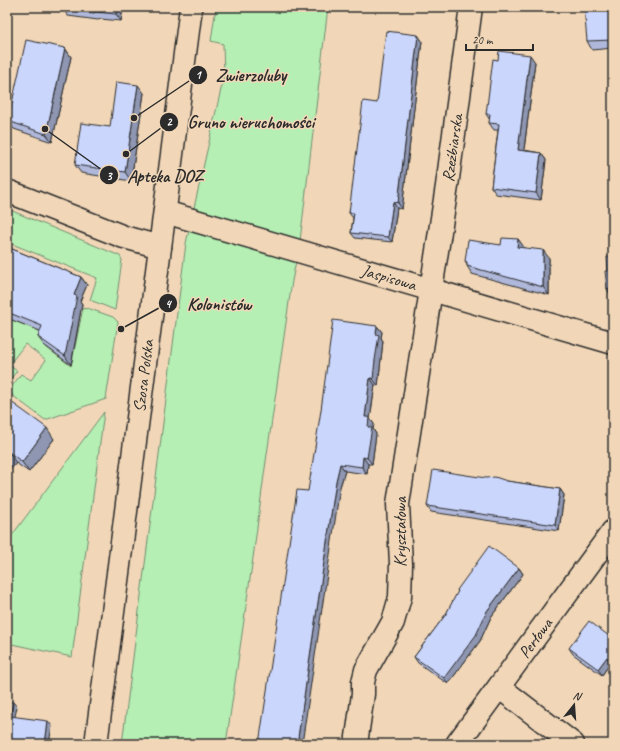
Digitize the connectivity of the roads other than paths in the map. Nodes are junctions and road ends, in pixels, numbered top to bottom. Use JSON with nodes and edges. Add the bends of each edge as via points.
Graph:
{"nodes":[{"id":1,"x":191,"y":7,"type":"edge"},
{"id":2,"x":471,"y":7,"type":"edge"},
{"id":3,"x":7,"y":191,"type":"edge"},
{"id":4,"x":164,"y":212,"type":"junction"},
{"id":5,"x":160,"y":247,"type":"junction"},
{"id":6,"x":431,"y":289,"type":"junction"},
{"id":7,"x":613,"y":342,"type":"edge"},
{"id":8,"x":613,"y":531,"type":"edge"},
{"id":9,"x":499,"y":688,"type":"junction"},
{"id":10,"x":96,"y":744,"type":"edge"},
{"id":11,"x":356,"y":744,"type":"edge"},
{"id":12,"x":457,"y":744,"type":"edge"},
{"id":13,"x":573,"y":744,"type":"edge"}],
"edges":[{"from":1,"to":4,"type":"street","name":"Szosa Polska"},
{"from":2,"to":6,"type":"street","name":"Rzeźbiarska"},
{"from":3,"to":5,"type":"street","via":[[124,237]]},
{"from":4,"to":5,"type":"street","name":"Szosa Polska"},
{"from":4,"to":6,"type":"street","name":"Jaspisowa"},
{"from":5,"to":10,"type":"street","name":"Szosa Polska"},
{"from":6,"to":7,"type":"street","name":"Jaspisowa"},
{"from":6,"to":11,"type":"street","name":"Kryształowa","via":[[398,504],[400,597],[393,622],[366,670]]},
{"from":8,"to":9,"type":"street","name":"Perłowa"},
{"from":9,"to":12,"type":"street","name":"Perłowa"},
{"from":9,"to":13,"type":"street"}]}
